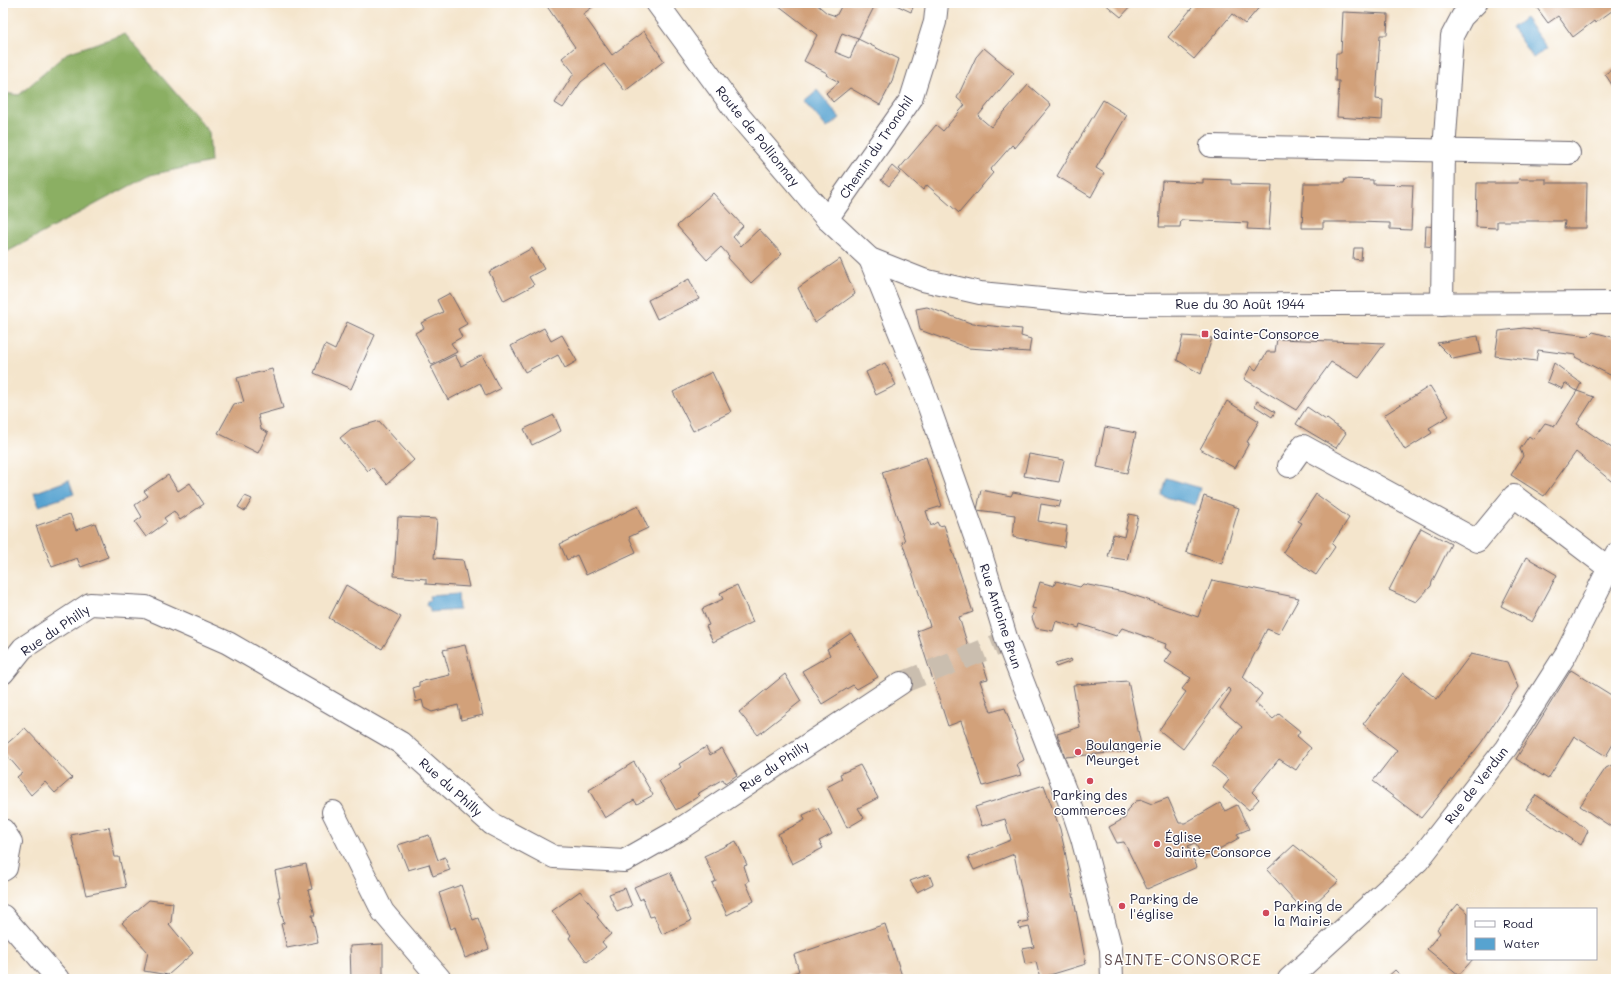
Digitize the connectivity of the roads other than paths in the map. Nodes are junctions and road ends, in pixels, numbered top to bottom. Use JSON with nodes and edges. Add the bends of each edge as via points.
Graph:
{"nodes":[{"id":1,"x":657,"y":3,"type":"edge"},
{"id":2,"x":937,"y":3,"type":"edge"},
{"id":3,"x":1476,"y":3,"type":"edge"},
{"id":4,"x":1210,"y":146,"type":"dead end"},
{"id":5,"x":1444,"y":151,"type":"junction"},
{"id":6,"x":1569,"y":153,"type":"dead end"},
{"id":7,"x":827,"y":219,"type":"junction"},
{"id":8,"x":870,"y":259,"type":"junction"},
{"id":9,"x":1442,"y":304,"type":"junction"},
{"id":10,"x":1616,"y":304,"type":"edge"},
{"id":11,"x":1289,"y":466,"type":"dead end"},
{"id":12,"x":1613,"y":562,"type":"edge"},
{"id":13,"x":3,"y":673,"type":"edge"},
{"id":14,"x":901,"y":683,"type":"tunnel mouth"},
{"id":15,"x":333,"y":812,"type":"dead end"},
{"id":16,"x":3,"y":830,"type":"edge"},
{"id":17,"x":3,"y":870,"type":"edge"},
{"id":18,"x":3,"y":916,"type":"edge"},
{"id":19,"x":1293,"y":976,"type":"edge"},
{"id":20,"x":58,"y":979,"type":"edge"},
{"id":21,"x":440,"y":979,"type":"edge"},
{"id":22,"x":1112,"y":979,"type":"edge"}],
"edges":[{"from":1,"to":7,"type":"street","name":"Route de Pollionnay","via":[[740,117]]},
{"from":2,"to":7,"type":"street","name":"Chemin du Tronchil","via":[[935,22],[911,99]]},
{"from":3,"to":5,"type":"street","via":[[1462,17],[1452,36]]},
{"from":4,"to":5,"type":"street"},
{"from":5,"to":6,"type":"street"},
{"from":5,"to":9,"type":"street"},
{"from":7,"to":8,"type":"street","name":"Route de Pollionnay"},
{"from":8,"to":9,"type":"street","name":"Rue du 30 Août 1944","via":[[923,280],[980,293],[1105,305]]},
{"from":8,"to":22,"type":"street","name":"Rue Antoine Brun","via":[[923,390],[980,551],[1007,641],[1073,811],[1111,949]]},
{"from":9,"to":10,"type":"street","name":"Rue du 30 Août 1944"},
{"from":11,"to":12,"type":"street","via":[[1303,446],[1477,541],[1514,496]]},
{"from":12,"to":19,"type":"street","name":"Rue de Verdun","via":[[1566,654],[1506,748],[1418,861]]},
{"from":13,"to":14,"type":"street","name":"Rue du Philly","via":[[23,648],[90,604],[146,607],[228,643],[401,743],[492,824],[554,857],[624,861],[682,828]]},
{"from":15,"to":21,"type":"street","via":[[383,912]]},
{"from":16,"to":17,"type":"street","via":[[11,842],[6,868]]},
{"from":18,"to":20,"type":"street"}]}
